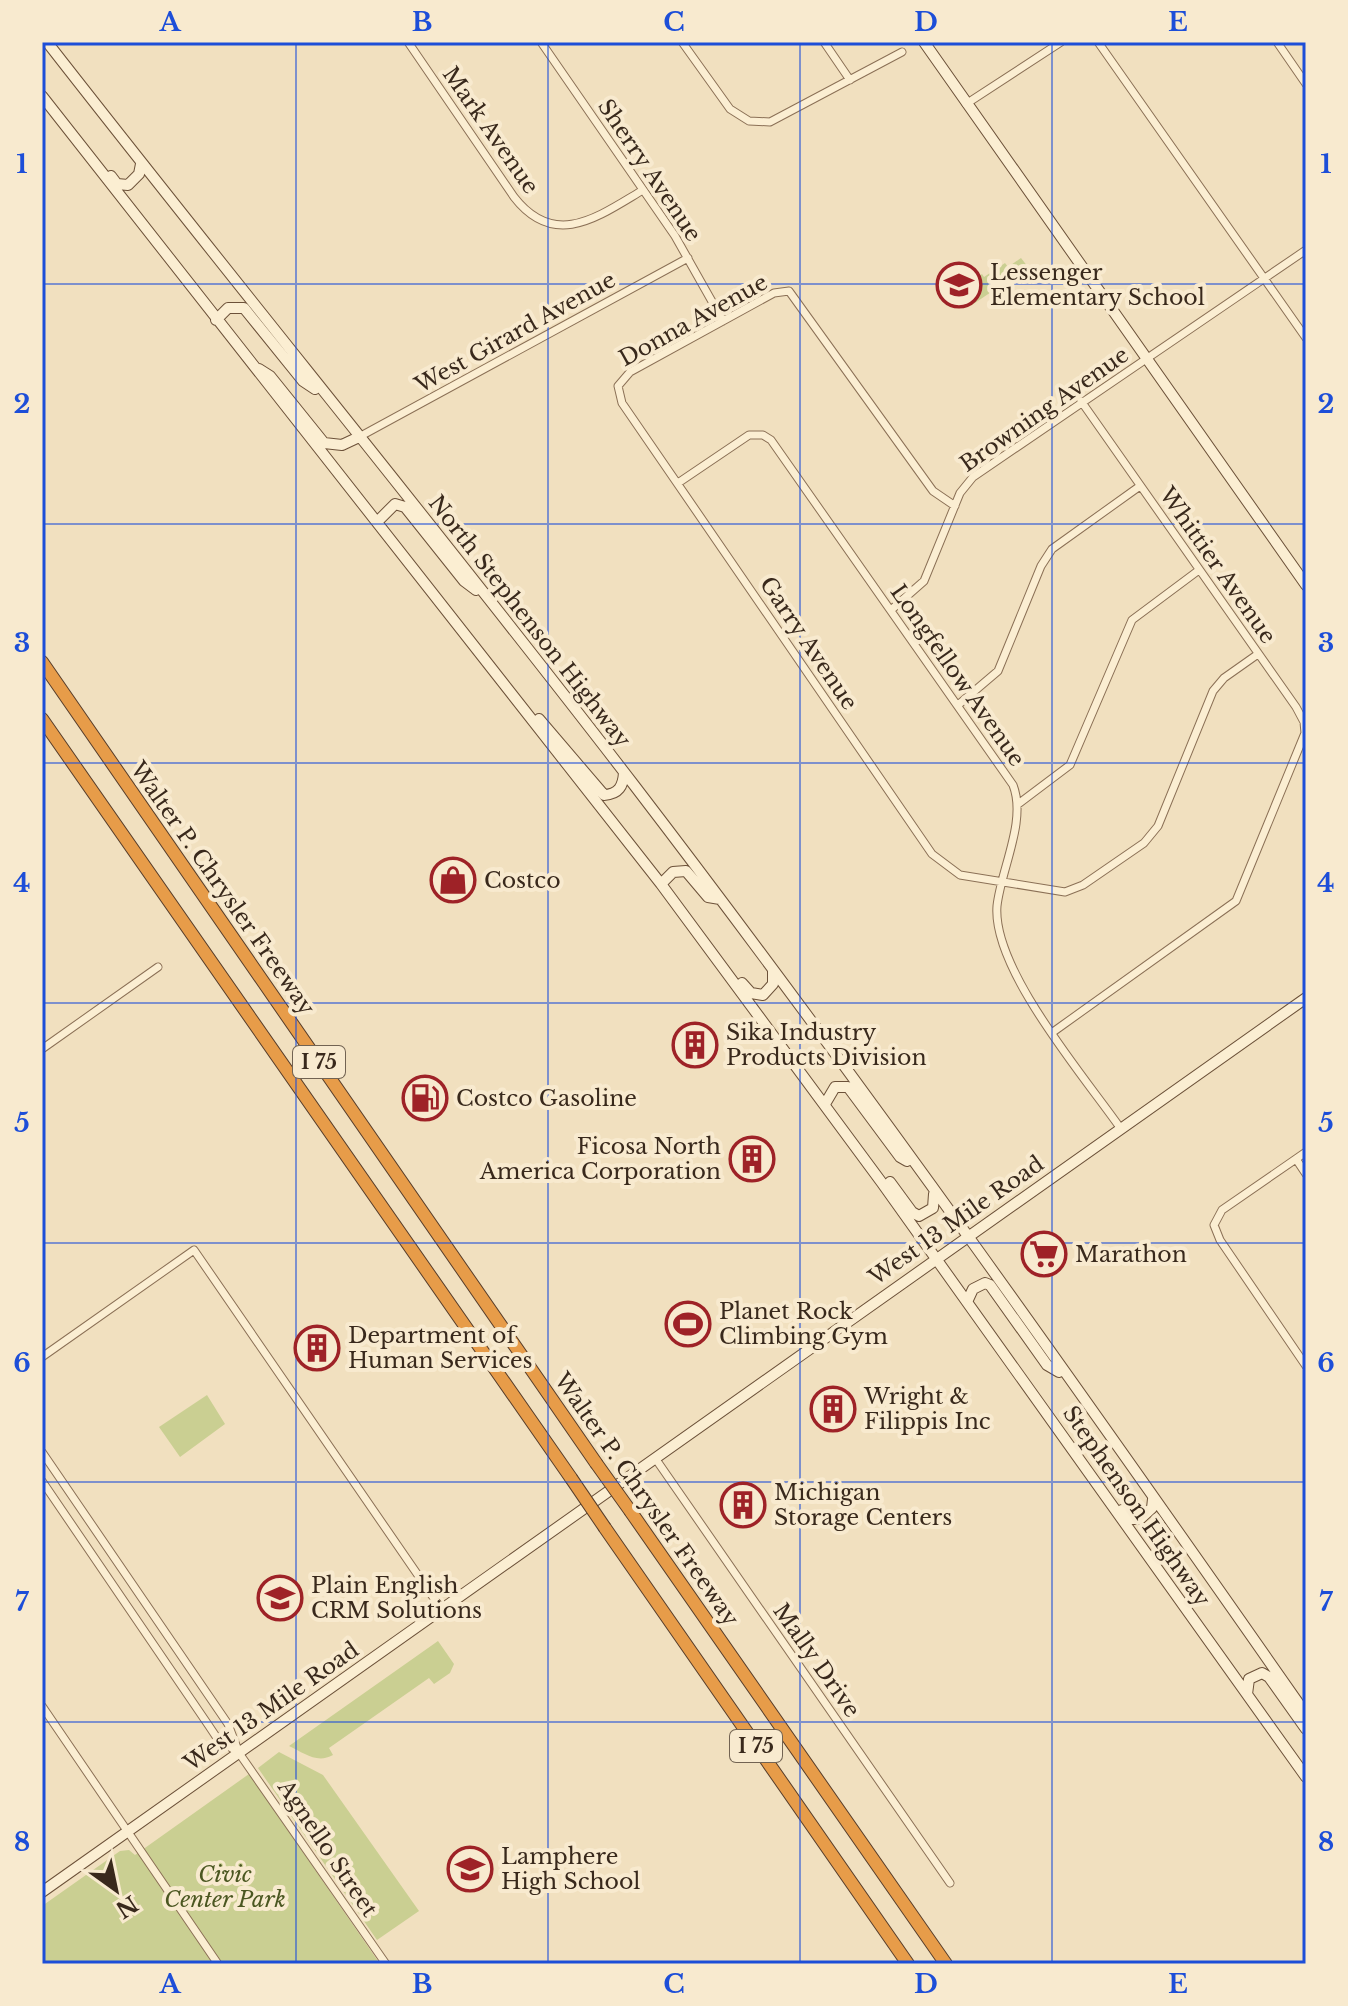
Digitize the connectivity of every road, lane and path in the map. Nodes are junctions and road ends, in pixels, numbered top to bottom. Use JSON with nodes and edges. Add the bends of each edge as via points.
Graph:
{"nodes":[{"id":1,"x":47,"y":42,"type":"edge"},
{"id":2,"x":408,"y":42,"type":"edge"},
{"id":3,"x":541,"y":42,"type":"edge"},
{"id":4,"x":682,"y":42,"type":"edge"},
{"id":5,"x":824,"y":42,"type":"edge"},
{"id":6,"x":924,"y":42,"type":"edge"},
{"id":7,"x":1061,"y":42,"type":"edge"},
{"id":8,"x":1098,"y":42,"type":"edge"},
{"id":9,"x":1277,"y":42,"type":"edge"},
{"id":10,"x":902,"y":52,"type":"dead end"},
{"id":11,"x":850,"y":80,"type":"junction"},
{"id":12,"x":1306,"y":84,"type":"edge"},
{"id":13,"x":42,"y":96,"type":"edge"},
{"id":14,"x":966,"y":104,"type":"junction"},
{"id":15,"x":141,"y":164,"type":"junction"},
{"id":16,"x":643,"y":190,"type":"junction"},
{"id":17,"x":1306,"y":250,"type":"edge"},
{"id":18,"x":688,"y":258,"type":"junction"},
{"id":19,"x":1264,"y":279,"type":"junction"},
{"id":20,"x":216,"y":320,"type":"junction"},
{"id":21,"x":723,"y":321,"type":"junction"},
{"id":22,"x":1306,"y":338,"type":"edge"},
{"id":23,"x":1147,"y":359,"type":"junction"},
{"id":24,"x":250,"y":364,"type":"junction"},
{"id":25,"x":618,"y":386,"type":"joint"},
{"id":26,"x":326,"y":397,"type":"junction"},
{"id":27,"x":1081,"y":401,"type":"junction"},
{"id":28,"x":359,"y":437,"type":"junction"},
{"id":29,"x":678,"y":483,"type":"junction"},
{"id":30,"x":1140,"y":486,"type":"junction"},
{"id":31,"x":955,"y":506,"type":"junction"},
{"id":32,"x":378,"y":521,"type":"junction"},
{"id":33,"x":1199,"y":570,"type":"junction"},
{"id":34,"x":1306,"y":585,"type":"edge"},
{"id":35,"x":487,"y":598,"type":"junction"},
{"id":36,"x":891,"y":610,"type":"junction"},
{"id":37,"x":1258,"y":654,"type":"junction"},
{"id":38,"x":42,"y":662,"type":"edge"},
{"id":39,"x":958,"y":705,"type":"junction"},
{"id":40,"x":528,"y":711,"type":"junction"},
{"id":41,"x":42,"y":719,"type":"edge"},
{"id":42,"x":624,"y":773,"type":"junction"},
{"id":43,"x":1017,"y":805,"type":"junction"},
{"id":44,"x":1002,"y":883,"type":"junction"},
{"id":45,"x":661,"y":884,"type":"junction"},
{"id":46,"x":720,"y":899,"type":"junction"},
{"id":47,"x":720,"y":964,"type":"junction"},
{"id":48,"x":158,"y":967,"type":"dead end"},
{"id":49,"x":773,"y":970,"type":"junction"},
{"id":50,"x":1306,"y":998,"type":"edge"},
{"id":51,"x":1053,"y":1032,"type":"junction"},
{"id":52,"x":42,"y":1049,"type":"edge"},
{"id":53,"x":825,"y":1104,"type":"junction"},
{"id":54,"x":840,"y":1126,"type":"junction"},
{"id":55,"x":1121,"y":1129,"type":"junction"},
{"id":56,"x":1306,"y":1152,"type":"edge"},
{"id":57,"x":1296,"y":1159,"type":"junction"},
{"id":58,"x":914,"y":1164,"type":"junction"},
{"id":59,"x":1306,"y":1174,"type":"edge"},
{"id":60,"x":934,"y":1192,"type":"junction"},
{"id":61,"x":966,"y":1237,"type":"junction"},
{"id":62,"x":936,"y":1258,"type":"junction"},
{"id":63,"x":967,"y":1302,"type":"junction"},
{"id":64,"x":42,"y":1357,"type":"edge"},
{"id":65,"x":1306,"y":1366,"type":"edge"},
{"id":66,"x":1065,"y":1376,"type":"junction"},
{"id":67,"x":1027,"y":1385,"type":"junction"},
{"id":68,"x":42,"y":1452,"type":"edge"},
{"id":69,"x":655,"y":1458,"type":"junction"},
{"id":70,"x":45,"y":1462,"type":"edge"},
{"id":71,"x":42,"y":1481,"type":"edge"},
{"id":72,"x":1153,"y":1499,"type":"junction"},
{"id":73,"x":140,"y":1596,"type":"junction"},
{"id":74,"x":127,"y":1605,"type":"junction"},
{"id":75,"x":442,"y":1610,"type":"junction"},
{"id":76,"x":1247,"y":1695,"type":"junction"},
{"id":77,"x":42,"y":1706,"type":"edge"},
{"id":78,"x":1306,"y":1714,"type":"edge"},
{"id":79,"x":1306,"y":1729,"type":"edge"},
{"id":80,"x":239,"y":1753,"type":"junction"},
{"id":81,"x":1306,"y":1777,"type":"edge"},
{"id":82,"x":128,"y":1831,"type":"junction"},
{"id":83,"x":950,"y":1883,"type":"dead end"},
{"id":84,"x":42,"y":1892,"type":"edge"},
{"id":85,"x":218,"y":1964,"type":"edge"},
{"id":86,"x":386,"y":1964,"type":"edge"},
{"id":87,"x":908,"y":1964,"type":"edge"},
{"id":88,"x":946,"y":1964,"type":"edge"}],
"edges":[{"from":1,"to":15,"type":"main road","name":"North Stephenson Highway"},
{"from":2,"to":16,"type":"street","name":"Mark Avenue","via":[[506,185],[534,217],[564,227],[580,224]]},
{"from":3,"to":16,"type":"street","name":"Sherry Avenue"},
{"from":4,"to":11,"type":"street","via":[[730,109],[749,121],[770,122]]},
{"from":5,"to":11,"type":"street"},
{"from":6,"to":14,"type":"main road"},
{"from":7,"to":14,"type":"street"},
{"from":8,"to":19,"type":"street"},
{"from":9,"to":12,"type":"street"},
{"from":10,"to":11,"type":"street"},
{"from":13,"to":15,"type":"main road","via":[[60,110],[117,184],[135,180]]},
{"from":13,"to":20,"type":"main road"},
{"from":14,"to":23,"type":"main road"},
{"from":15,"to":26,"type":"main road","name":"North Stephenson Highway"},
{"from":16,"to":18,"type":"street","name":"Sherry Avenue"},
{"from":17,"to":19,"type":"street","name":"Browning Avenue"},
{"from":18,"to":21,"type":"street","name":"Sherry Avenue"},
{"from":18,"to":28,"type":"street","name":"West Girard Avenue"},
{"from":19,"to":22,"type":"street"},
{"from":19,"to":23,"type":"street","name":"Browning Avenue"},
{"from":20,"to":24,"type":"main road"},
{"from":20,"to":26,"type":"main road","via":[[228,308],[244,308],[303,381]]},
{"from":21,"to":25,"type":"street","name":"Donna Avenue","via":[[630,372]]},
{"from":21,"to":31,"type":"street","name":"Donna Avenue","via":[[778,290],[789,291],[933,491]]},
{"from":23,"to":27,"type":"street","name":"Browning Avenue"},
{"from":23,"to":34,"type":"main road"},
{"from":24,"to":28,"type":"main road","via":[[270,376],[324,443],[335,446]]},
{"from":24,"to":32,"type":"main road"},
{"from":25,"to":29,"type":"street","name":"Garry Avenue","via":[[622,403]]},
{"from":26,"to":28,"type":"main road","name":"North Stephenson Highway"},
{"from":27,"to":30,"type":"street","name":"Whittier Avenue"},
{"from":27,"to":31,"type":"street","name":"Browning Avenue","via":[[973,477]]},
{"from":28,"to":35,"type":"main road","name":"North Stephenson Highway"},
{"from":29,"to":36,"type":"street","name":"Longfellow Avenue","via":[[749,435],[767,437]]},
{"from":29,"to":44,"type":"street","name":"Garry Avenue","via":[[932,854],[960,875]]},
{"from":30,"to":33,"type":"street","name":"Whittier Avenue"},
{"from":30,"to":39,"type":"street","via":[[1052,549],[998,671]]},
{"from":31,"to":36,"type":"street","name":"Browning Avenue","via":[[924,581]]},
{"from":32,"to":35,"type":"main road","via":[[388,507],[405,507],[464,581]]},
{"from":32,"to":40,"type":"main road"},
{"from":33,"to":37,"type":"street","name":"Whittier Avenue"},
{"from":33,"to":43,"type":"street","via":[[1132,620],[1070,765]]},
{"from":35,"to":42,"type":"main road","name":"North Stephenson Highway"},
{"from":36,"to":39,"type":"street","name":"Longfellow Avenue"},
{"from":37,"to":44,"type":"street","name":"Garry Avenue","via":[[1213,691],[1158,826],[1144,843],[1071,891],[1053,893]]},
{"from":37,"to":51,"type":"street","name":"Whittier Avenue","via":[[1301,716],[1305,733],[1241,894],[1226,911]]},
{"from":38,"to":88,"type":"highway","name":"Walter P. Chrysler Freeway","number":"I 75","bridge":true},
{"from":39,"to":43,"type":"street","name":"Longfellow Avenue","via":[[1013,785]]},
{"from":40,"to":42,"type":"main road","via":[[548,725],[599,791],[618,791]]},
{"from":40,"to":45,"type":"main road"},
{"from":41,"to":87,"type":"highway","number":"I 75","bridge":true},
{"from":42,"to":46,"type":"main road","name":"North Stephenson Highway"},
{"from":43,"to":44,"type":"street"},
{"from":44,"to":51,"type":"street","via":[[997,907],[1000,941]]},
{"from":45,"to":46,"type":"main road","via":[[673,872],[686,871],[708,897]]},
{"from":45,"to":47,"type":"main road"},
{"from":46,"to":49,"type":"main road","name":"North Stephenson Highway"},
{"from":47,"to":49,"type":"main road","via":[[759,996],[772,988]]},
{"from":47,"to":53,"type":"main road"},
{"from":48,"to":52,"type":"street"},
{"from":49,"to":58,"type":"main road","name":"North Stephenson Highway"},
{"from":50,"to":55,"type":"main road","name":"West 13 Mile Road"},
{"from":51,"to":55,"type":"street"},
{"from":53,"to":54,"type":"main road"},
{"from":53,"to":58,"type":"main road","via":[[835,1087],[848,1087],[900,1157]]},
{"from":54,"to":60,"type":"main road","via":[[865,1148],[915,1215],[933,1208]]},
{"from":54,"to":62,"type":"main road"},
{"from":55,"to":61,"type":"main road","name":"West 13 Mile Road"},
{"from":56,"to":57,"type":"street"},
{"from":57,"to":59,"type":"street"},
{"from":57,"to":65,"type":"street","via":[[1222,1210],[1214,1225]]},
{"from":58,"to":60,"type":"main road","name":"North Stephenson Highway"},
{"from":60,"to":61,"type":"main road","name":"North Stephenson Highway"},
{"from":61,"to":62,"type":"main road","name":"West 13 Mile Road"},
{"from":61,"to":66,"type":"main road","name":"Stephenson Highway"},
{"from":62,"to":63,"type":"main road","name":"Stephenson Highway"},
{"from":62,"to":69,"type":"main road","name":"West 13 Mile Road"},
{"from":63,"to":66,"type":"main road","via":[[973,1289],[990,1285],[1047,1365]]},
{"from":63,"to":67,"type":"main road","name":"Stephenson Highway"},
{"from":64,"to":75,"type":"street","via":[[194,1250]]},
{"from":66,"to":72,"type":"main road","name":"Stephenson Highway"},
{"from":67,"to":72,"type":"main road","via":[[1047,1404],[1126,1515],[1144,1517]]},
{"from":67,"to":76,"type":"main road","name":"Stephenson Highway"},
{"from":68,"to":70,"type":"street"},
{"from":69,"to":75,"type":"main road","name":"West 13 Mile Road"},
{"from":69,"to":83,"type":"street","name":"Mally Drive"},
{"from":70,"to":73,"type":"street"},
{"from":71,"to":74,"type":"street"},
{"from":72,"to":78,"type":"main road","name":"Stephenson Highway"},
{"from":73,"to":74,"type":"street"},
{"from":73,"to":80,"type":"street","via":[[228,1724]]},
{"from":74,"to":80,"type":"street","via":[[217,1738]]},
{"from":75,"to":80,"type":"main road","name":"West 13 Mile Road"},
{"from":76,"to":79,"type":"main road","via":[[1249,1679],[1262,1673]]},
{"from":76,"to":81,"type":"main road","name":"Stephenson Highway"},
{"from":77,"to":82,"type":"street"},
{"from":80,"to":82,"type":"main road","name":"West 13 Mile Road"},
{"from":80,"to":86,"type":"street","name":"Agnello Street"},
{"from":82,"to":84,"type":"main road","name":"West 13 Mile Road"},
{"from":82,"to":85,"type":"street"}]}
